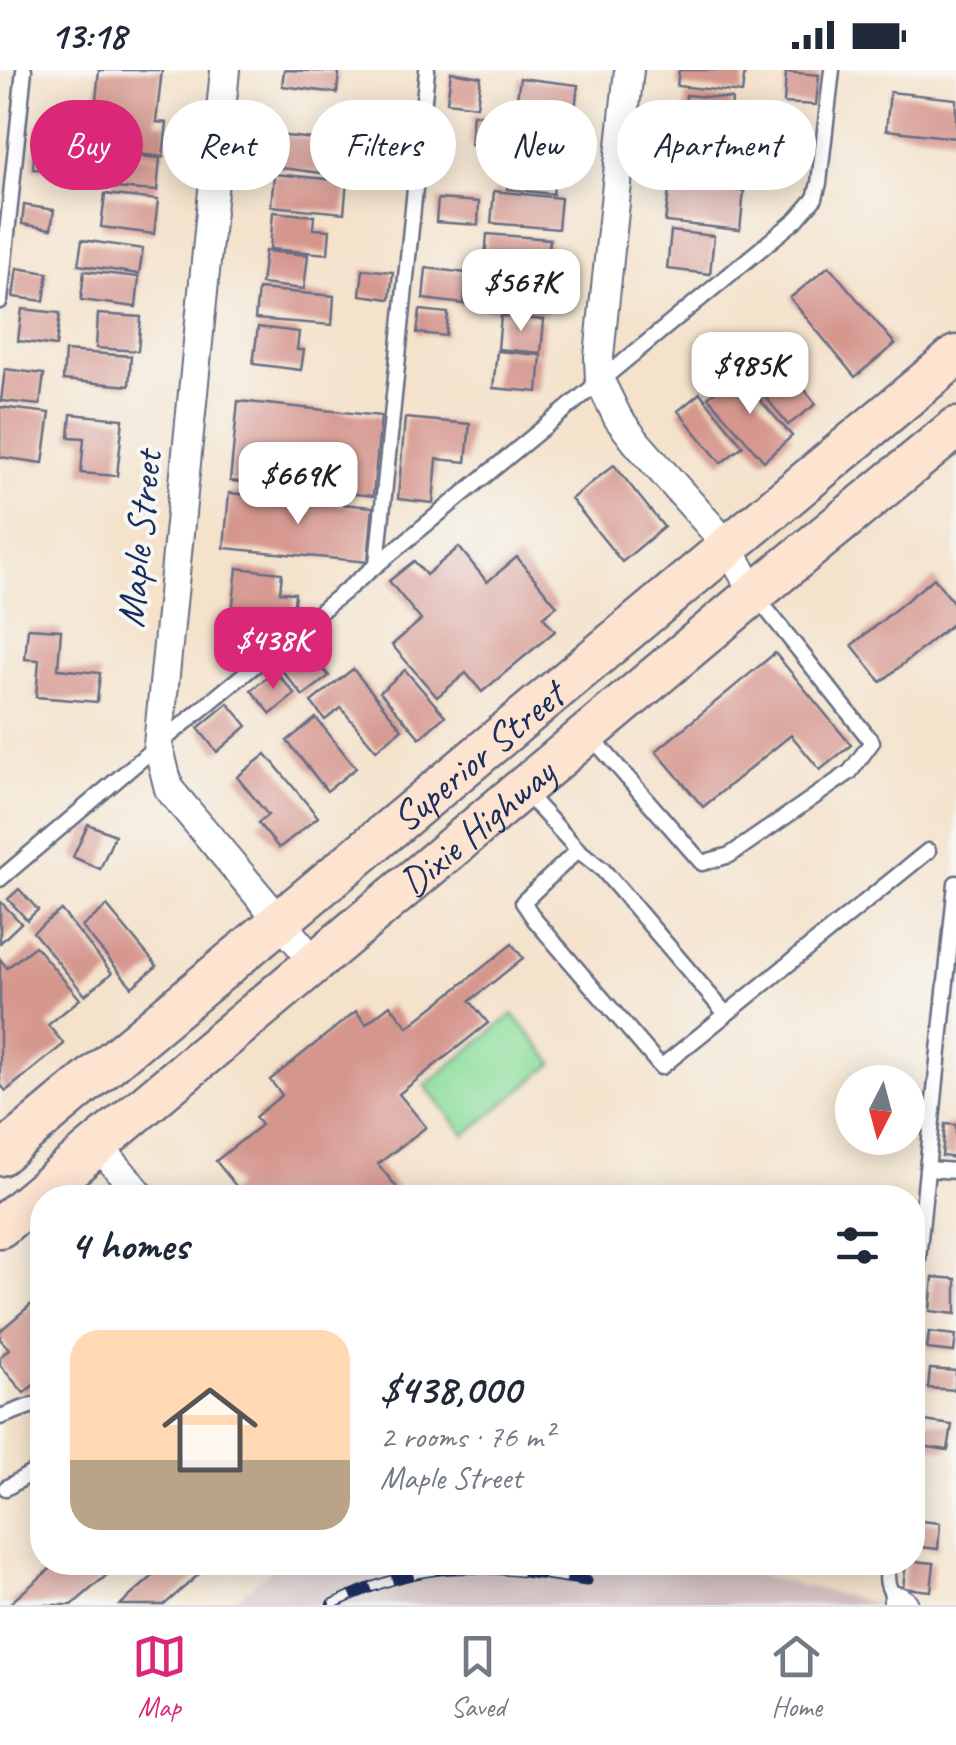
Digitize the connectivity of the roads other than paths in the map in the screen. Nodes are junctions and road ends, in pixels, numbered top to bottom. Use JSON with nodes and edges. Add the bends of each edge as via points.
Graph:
{"nodes":[{"id":1,"x":24,"y":70,"type":"edge"},
{"id":2,"x":225,"y":70,"type":"edge"},
{"id":3,"x":427,"y":70,"type":"edge"},
{"id":4,"x":629,"y":70,"type":"edge"},
{"id":5,"x":832,"y":70,"type":"edge"},
{"id":6,"x":0,"y":302,"type":"edge"},
{"id":7,"x":956,"y":356,"type":"edge"},
{"id":8,"x":600,"y":381,"type":"junction"},
{"id":9,"x":956,"y":428,"type":"edge"},
{"id":10,"x":728,"y":546,"type":"junction"},
{"id":11,"x":377,"y":564,"type":"junction"},
{"id":12,"x":754,"y":594,"type":"junction"},
{"id":13,"x":590,"y":734,"type":"junction"},
{"id":14,"x":158,"y":746,"type":"junction"},
{"id":15,"x":523,"y":790,"type":"junction"},
{"id":16,"x":578,"y":850,"type":"junction"},
{"id":17,"x":928,"y":852,"type":"dead end"},
{"id":18,"x":0,"y":879,"type":"edge"},
{"id":19,"x":956,"y":883,"type":"edge"},
{"id":20,"x":280,"y":922,"type":"junction"},
{"id":21,"x":316,"y":964,"type":"junction"},
{"id":22,"x":726,"y":1014,"type":"junction"},
{"id":23,"x":98,"y":1145,"type":"junction"},
{"id":24,"x":0,"y":1156,"type":"edge"},
{"id":25,"x":928,"y":1169,"type":"junction"},
{"id":26,"x":956,"y":1171,"type":"edge"},
{"id":27,"x":50,"y":1185,"type":"edge"},
{"id":28,"x":132,"y":1185,"type":"edge"},
{"id":29,"x":925,"y":1197,"type":"edge"},
{"id":30,"x":30,"y":1202,"type":"edge"},
{"id":31,"x":0,"y":1227,"type":"edge"},
{"id":32,"x":30,"y":1407,"type":"edge"},
{"id":33,"x":0,"y":1416,"type":"edge"},
{"id":34,"x":30,"y":1473,"type":"edge"},
{"id":35,"x":2,"y":1487,"type":"edge"},
{"id":36,"x":887,"y":1575,"type":"edge"},
{"id":37,"x":901,"y":1603,"type":"edge"}],
"edges":[{"from":1,"to":6,"type":"lane"},
{"from":2,"to":14,"type":"street","name":"Maple Street"},
{"from":3,"to":11,"type":"lane"},
{"from":4,"to":8,"type":"street"},
{"from":5,"to":8,"type":"lane","via":[[815,198]]},
{"from":7,"to":10,"type":"main road","name":"Superior Street"},
{"from":8,"to":10,"type":"street","via":[[637,443]]},
{"from":8,"to":11,"type":"lane"},
{"from":9,"to":12,"type":"main road","name":"Dixie Highway"},
{"from":10,"to":12,"type":"street"},
{"from":10,"to":20,"type":"main road","name":"Superior Street"},
{"from":11,"to":14,"type":"lane"},
{"from":12,"to":13,"type":"main road","name":"Dixie Highway"},
{"from":12,"to":13,"type":"lane","via":[[872,742],[850,772],[730,855],[702,864]]},
{"from":13,"to":15,"type":"main road","name":"Dixie Highway"},
{"from":14,"to":18,"type":"lane"},
{"from":14,"to":20,"type":"street","name":"Maple Street","via":[[170,789]]},
{"from":15,"to":16,"type":"lane"},
{"from":15,"to":21,"type":"main road","name":"Dixie Highway"},
{"from":16,"to":22,"type":"lane","via":[[604,870]]},
{"from":16,"to":22,"type":"lane","via":[[523,902],[661,1067]]},
{"from":17,"to":22,"type":"lane"},
{"from":19,"to":25,"type":"lane"},
{"from":20,"to":21,"type":"street","name":"Maple Street"},
{"from":20,"to":24,"type":"main road","name":"Superior Street"},
{"from":21,"to":23,"type":"main road","name":"Dixie Highway"},
{"from":23,"to":27,"type":"main road","name":"Dixie Highway"},
{"from":23,"to":28,"type":"street"},
{"from":25,"to":26,"type":"lane"},
{"from":25,"to":29,"type":"lane"},
{"from":30,"to":31,"type":"main road","name":"Dixie Highway"},
{"from":32,"to":33,"type":"lane"},
{"from":34,"to":35,"type":"lane"},
{"from":36,"to":37,"type":"lane","via":[[890,1593]]}]}
